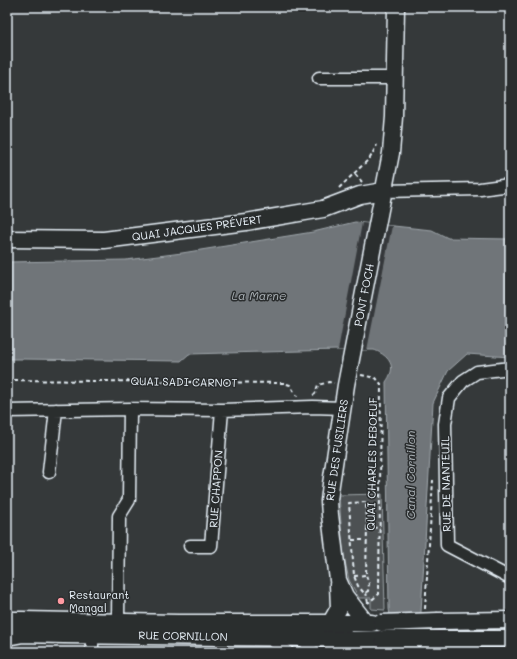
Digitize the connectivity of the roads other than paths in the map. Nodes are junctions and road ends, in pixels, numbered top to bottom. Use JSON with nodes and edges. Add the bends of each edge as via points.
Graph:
{"nodes":[{"id":1,"x":396,"y":7,"type":"edge"},
{"id":2,"x":319,"y":78,"type":"dead end"},
{"id":3,"x":395,"y":78,"type":"junction"},
{"id":4,"x":510,"y":185,"type":"edge"},
{"id":5,"x":383,"y":191,"type":"junction"},
{"id":6,"x":7,"y":239,"type":"edge"},
{"id":7,"x":510,"y":368,"type":"edge"},
{"id":8,"x":355,"y":371,"type":"joint"},
{"id":9,"x":343,"y":408,"type":"junction"},
{"id":10,"x":130,"y":409,"type":"junction"},
{"id":11,"x":56,"y":410,"type":"junction"},
{"id":12,"x":222,"y":410,"type":"junction"},
{"id":13,"x":7,"y":411,"type":"edge"},
{"id":14,"x":49,"y":472,"type":"dead end"},
{"id":15,"x":190,"y":546,"type":"dead end"},
{"id":16,"x":510,"y":578,"type":"edge"},
{"id":17,"x":338,"y":580,"type":"junction"},
{"id":18,"x":7,"y":620,"type":"edge"},
{"id":19,"x":510,"y":620,"type":"edge"},
{"id":20,"x":118,"y":622,"type":"junction"},
{"id":21,"x":331,"y":622,"type":"junction"},
{"id":22,"x":373,"y":623,"type":"junction"},
{"id":23,"x":94,"y":635,"type":"junction"},
{"id":24,"x":7,"y":637,"type":"edge"},
{"id":25,"x":270,"y":638,"type":"junction"},
{"id":26,"x":316,"y":638,"type":"junction"},
{"id":27,"x":510,"y":639,"type":"edge"},
{"id":28,"x":92,"y":652,"type":"edge"},
{"id":29,"x":287,"y":652,"type":"edge"},
{"id":30,"x":304,"y":652,"type":"edge"}],
"edges":[{"from":1,"to":3,"type":"main road","name":"PONT FOCH"},
{"from":2,"to":3,"type":"street"},
{"from":3,"to":5,"type":"main road","name":"PONT FOCH","via":[[393,135]]},
{"from":4,"to":5,"type":"street","via":[[480,189]]},
{"from":5,"to":6,"type":"main road","name":"QUAI JACQUES PRÉVERT","via":[[360,195],[323,209],[238,223],[104,240]]},
{"from":5,"to":8,"type":"main road","name":"PONT FOCH"},
{"from":7,"to":16,"type":"street","name":"RUE DE NANTEUIL","via":[[477,372],[463,381],[449,398],[445,424],[447,545]]},
{"from":8,"to":9,"type":"main road","name":"RUE DES FUSILIERS","via":[[346,385]]},
{"from":9,"to":12,"type":"street"},
{"from":9,"to":17,"type":"main road","name":"RUE DES FUSILIERS","via":[[329,501]]},
{"from":10,"to":11,"type":"street"},
{"from":10,"to":12,"type":"street"},
{"from":10,"to":20,"type":"street","via":[[129,500],[119,516]]},
{"from":11,"to":13,"type":"street"},
{"from":11,"to":14,"type":"street"},
{"from":12,"to":15,"type":"street","name":"RUE CHAPPON","via":[[211,546]]},
{"from":17,"to":21,"type":"main road","name":"RUE DES FUSILIERS","via":[[339,608]]},
{"from":17,"to":22,"type":"main road","name":"RUE DES FUSILIERS","via":[[345,596],[360,604]]},
{"from":18,"to":20,"type":"main road","name":"RUE CORNILLON"},
{"from":19,"to":22,"type":"main road","name":"RUE CORNILLON","bridge":true},
{"from":20,"to":21,"type":"main road","name":"RUE CORNILLON"},
{"from":21,"to":22,"type":"main road","name":"RUE CORNILLON"},
{"from":21,"to":25,"type":"street","via":[[318,629]]},
{"from":22,"to":26,"type":"street","via":[[332,630]]},
{"from":23,"to":24,"type":"main road","name":"RUE CORNILLON","via":[[23,634]]},
{"from":23,"to":25,"type":"main road","name":"RUE CORNILLON"},
{"from":23,"to":28,"type":"street"},
{"from":25,"to":26,"type":"main road","name":"RUE CORNILLON"},
{"from":25,"to":29,"type":"street"},
{"from":26,"to":27,"type":"main road","name":"RUE CORNILLON","bridge":true},
{"from":26,"to":30,"type":"street"}]}
